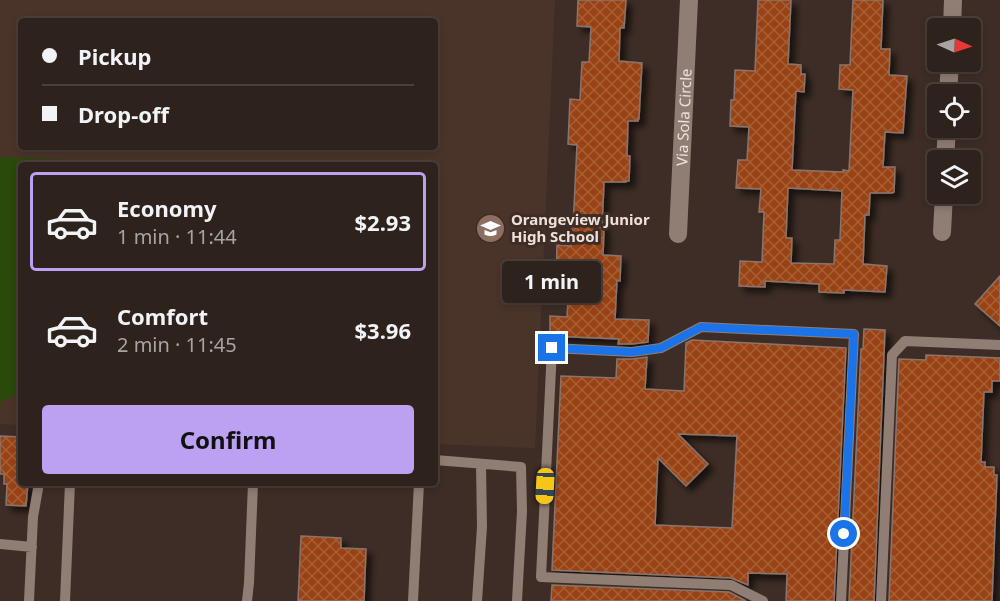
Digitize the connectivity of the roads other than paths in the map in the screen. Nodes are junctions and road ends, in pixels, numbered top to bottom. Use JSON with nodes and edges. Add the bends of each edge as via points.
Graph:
{"nodes":[{"id":1,"x":689,"y":0,"type":"edge"},
{"id":2,"x":953,"y":0,"type":"edge"},
{"id":3,"x":952,"y":18,"type":"edge"},
{"id":4,"x":943,"y":204,"type":"edge"},
{"id":5,"x":942,"y":232,"type":"dead end"},
{"id":6,"x":678,"y":234,"type":"dead end"},
{"id":7,"x":1000,"y":345,"type":"edge"},
{"id":8,"x":438,"y":460,"type":"edge"},
{"id":9,"x":481,"y":464,"type":"junction"},
{"id":10,"x":38,"y":486,"type":"edge"},
{"id":11,"x":70,"y":486,"type":"edge"},
{"id":12,"x":253,"y":486,"type":"edge"},
{"id":13,"x":419,"y":486,"type":"edge"},
{"id":14,"x":0,"y":544,"type":"edge"},
{"id":15,"x":32,"y":547,"type":"junction"},
{"id":16,"x":29,"y":601,"type":"edge"},
{"id":17,"x":65,"y":601,"type":"edge"},
{"id":18,"x":247,"y":601,"type":"edge"},
{"id":19,"x":413,"y":601,"type":"edge"},
{"id":20,"x":477,"y":601,"type":"edge"},
{"id":21,"x":517,"y":601,"type":"edge"},
{"id":22,"x":763,"y":601,"type":"edge"},
{"id":23,"x":841,"y":601,"type":"edge"},
{"id":24,"x":881,"y":601,"type":"edge"}],
"edges":[{"from":1,"to":6,"type":"street","name":"Via Sola Circle"},
{"from":2,"to":3,"type":"street"},
{"from":4,"to":5,"type":"street"},
{"from":7,"to":24,"type":"lane","via":[[905,341],[892,356]]},
{"from":8,"to":9,"type":"lane"},
{"from":9,"to":20,"type":"lane"},
{"from":9,"to":21,"type":"lane","via":[[521,467]]},
{"from":10,"to":15,"type":"lane"},
{"from":11,"to":17,"type":"lane"},
{"from":12,"to":18,"type":"lane"},
{"from":13,"to":19,"type":"lane"},
{"from":14,"to":15,"type":"lane"},
{"from":15,"to":16,"type":"lane"},
{"from":22,"to":23,"type":"lane","via":[[730,585],[541,578],[552,348],[632,352],[661,348],[701,327],[854,334]]}]}
